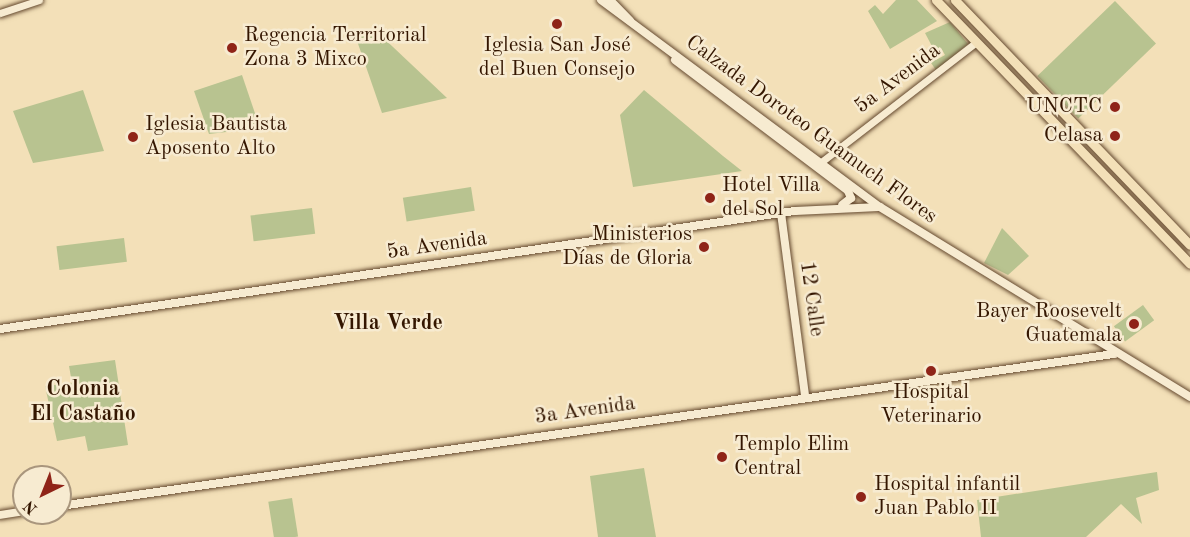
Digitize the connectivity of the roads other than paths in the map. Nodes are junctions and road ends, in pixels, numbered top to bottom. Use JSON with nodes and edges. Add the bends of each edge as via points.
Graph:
{"nodes":[{"id":1,"x":39,"y":0,"type":"edge"},
{"id":2,"x":601,"y":0,"type":"edge"},
{"id":3,"x":610,"y":0,"type":"edge"},
{"id":4,"x":936,"y":0,"type":"edge"},
{"id":5,"x":955,"y":0,"type":"edge"},
{"id":6,"x":0,"y":13,"type":"edge"},
{"id":7,"x":630,"y":21,"type":"junction"},
{"id":8,"x":975,"y":43,"type":"junction"},
{"id":9,"x":817,"y":164,"type":"junction"},
{"id":10,"x":1112,"y":164,"type":"junction"},
{"id":11,"x":841,"y":206,"type":"junction"},
{"id":12,"x":880,"y":207,"type":"junction"},
{"id":13,"x":781,"y":213,"type":"junction"},
{"id":14,"x":1190,"y":245,"type":"edge"},
{"id":15,"x":1190,"y":264,"type":"edge"},
{"id":16,"x":0,"y":328,"type":"edge"},
{"id":17,"x":1091,"y":339,"type":"junction"},
{"id":18,"x":1114,"y":354,"type":"junction"},
{"id":19,"x":1083,"y":357,"type":"junction"},
{"id":20,"x":807,"y":394,"type":"junction"},
{"id":21,"x":1190,"y":397,"type":"edge"},
{"id":22,"x":72,"y":504,"type":"edge"}],
"edges":[{"from":1,"to":6,"type":"street"},
{"from":2,"to":7,"type":"main road","name":"Calzada Doroteo Guamuch Flores"},
{"from":3,"to":7,"type":"main road","name":"Calzada Doroteo Guamuch Flores"},
{"from":4,"to":8,"type":"highway"},
{"from":5,"to":10,"type":"highway"},
{"from":7,"to":9,"type":"main road","name":"Calzada Doroteo Guamuch Flores"},
{"from":8,"to":9,"type":"street","name":"5a Avenida"},
{"from":8,"to":10,"type":"highway","via":[[990,44],[1086,145]]},
{"from":8,"to":15,"type":"highway"},
{"from":9,"to":11,"type":"main road","name":"Calzada Doroteo Guamuch Flores","via":[[849,193],[850,199]]},
{"from":9,"to":12,"type":"main road","name":"Calzada Doroteo Guamuch Flores"},
{"from":10,"to":14,"type":"highway"},
{"from":11,"to":12,"type":"main road","name":"5a Avenida"},
{"from":11,"to":13,"type":"main road","name":"5a Avenida"},
{"from":12,"to":17,"type":"main road","name":"Calzada Doroteo Guamuch Flores"},
{"from":13,"to":16,"type":"main road","name":"5a Avenida"},
{"from":13,"to":20,"type":"main road","name":"12 Calle"},
{"from":17,"to":18,"type":"main road","name":"Calzada Doroteo Guamuch Flores"},
{"from":17,"to":19,"type":"main road","via":[[1094,349]]},
{"from":18,"to":19,"type":"main road","name":"3a Avenida"},
{"from":18,"to":21,"type":"main road","name":"Calzada Doroteo Guamuch Flores"},
{"from":19,"to":20,"type":"main road","name":"3a Avenida"},
{"from":20,"to":22,"type":"main road","name":"3a Avenida"}]}
